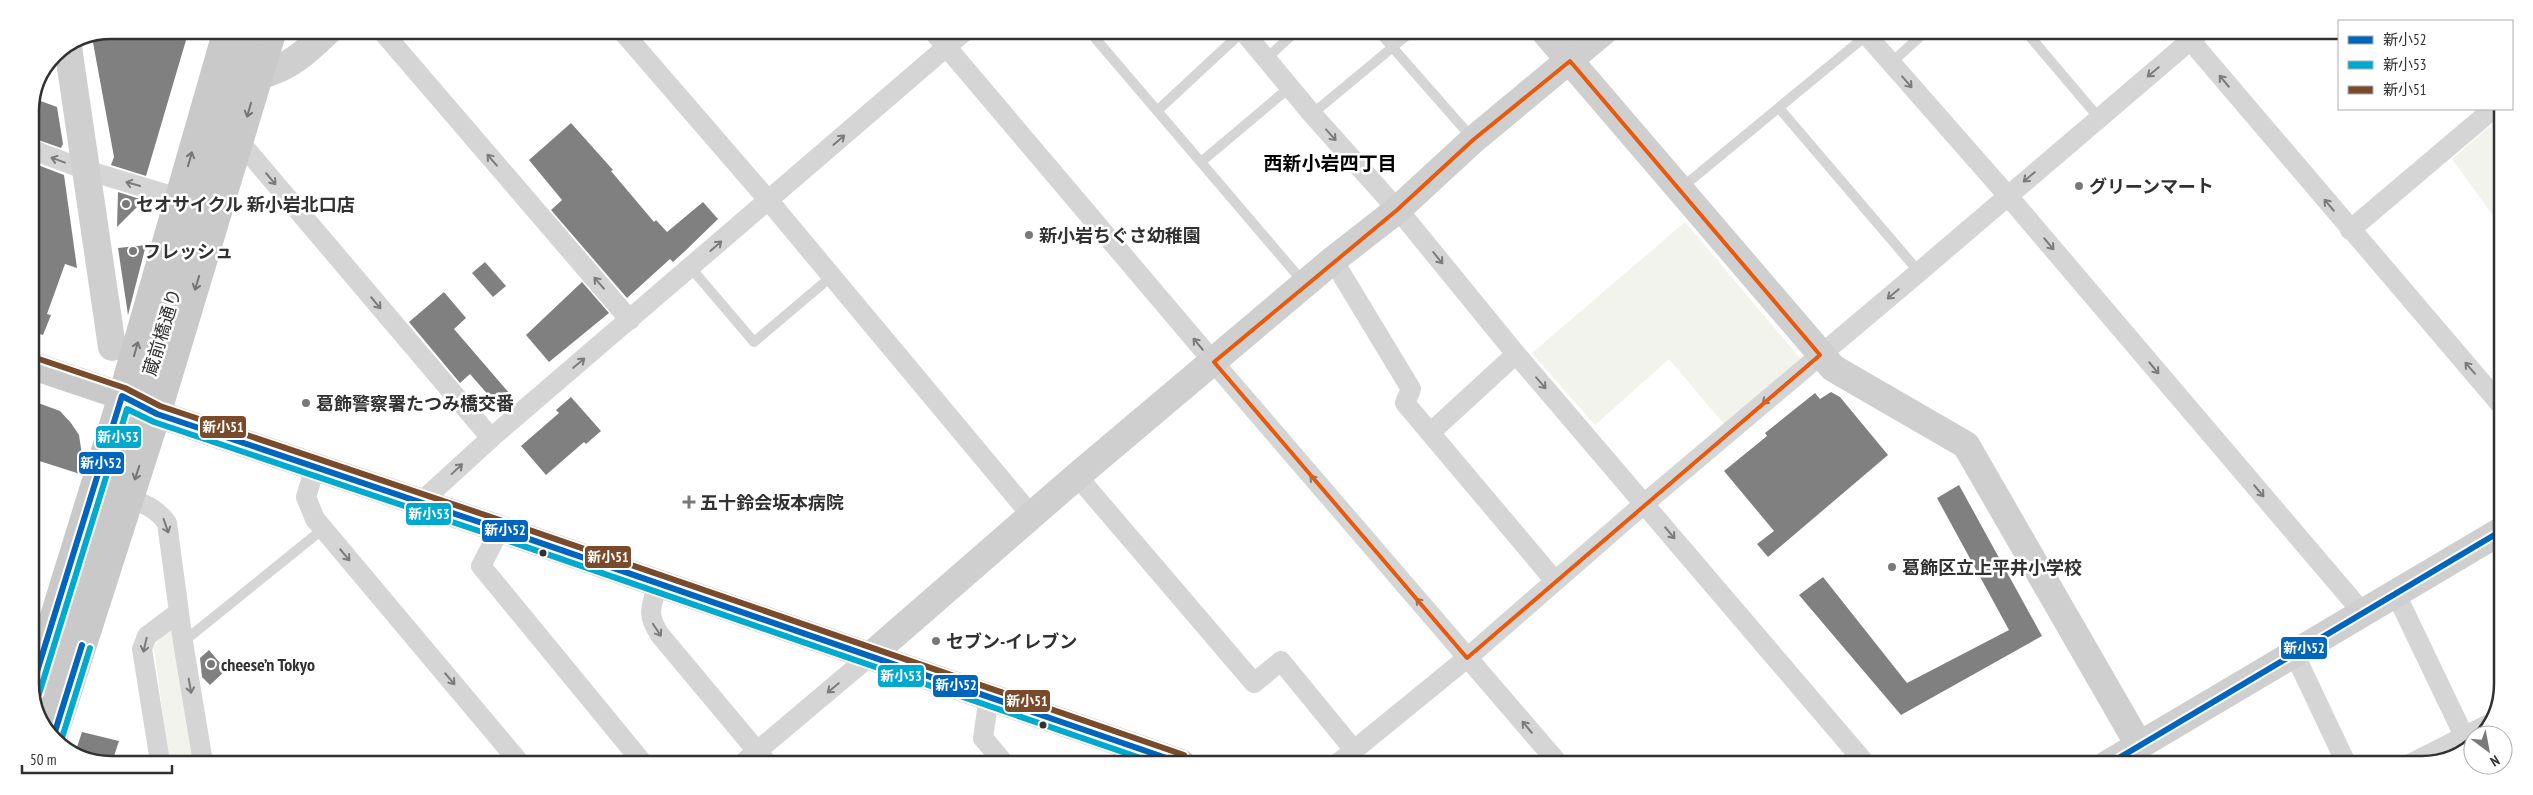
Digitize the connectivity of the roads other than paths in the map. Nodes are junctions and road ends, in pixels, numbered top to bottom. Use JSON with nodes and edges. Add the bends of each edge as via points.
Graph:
{"nodes":[{"id":1,"x":223,"y":39,"type":"edge"},
{"id":2,"x":249,"y":39,"type":"edge"},
{"id":3,"x":270,"y":39,"type":"edge"},
{"id":4,"x":320,"y":39,"type":"edge"},
{"id":5,"x":389,"y":39,"type":"edge"},
{"id":6,"x":629,"y":39,"type":"edge"},
{"id":7,"x":940,"y":39,"type":"edge"},
{"id":8,"x":956,"y":39,"type":"edge"},
{"id":9,"x":1096,"y":39,"type":"edge"},
{"id":10,"x":1234,"y":39,"type":"edge"},
{"id":11,"x":1250,"y":39,"type":"edge"},
{"id":12,"x":1287,"y":39,"type":"edge"},
{"id":13,"x":1385,"y":39,"type":"edge"},
{"id":14,"x":1402,"y":39,"type":"edge"},
{"id":15,"x":1552,"y":39,"type":"edge"},
{"id":16,"x":1595,"y":39,"type":"edge"},
{"id":17,"x":1859,"y":39,"type":"edge"},
{"id":18,"x":1869,"y":39,"type":"edge"},
{"id":19,"x":1917,"y":39,"type":"edge"},
{"id":20,"x":2032,"y":39,"type":"edge"},
{"id":21,"x":2187,"y":39,"type":"edge"},
{"id":22,"x":2194,"y":39,"type":"edge"},
{"id":23,"x":947,"y":47,"type":"junction"},
{"id":24,"x":1392,"y":47,"type":"junction"},
{"id":25,"x":69,"y":53,"type":"edge"},
{"id":26,"x":1266,"y":59,"type":"junction"},
{"id":27,"x":1570,"y":61,"type":"junction"},
{"id":28,"x":1891,"y":63,"type":"junction"},
{"id":29,"x":260,"y":75,"type":"junction"},
{"id":30,"x":1290,"y":87,"type":"junction"},
{"id":31,"x":1779,"y":108,"type":"junction"},
{"id":32,"x":2492,"y":110,"type":"edge"},
{"id":33,"x":1157,"y":111,"type":"junction"},
{"id":34,"x":1312,"y":114,"type":"junction"},
{"id":35,"x":2099,"y":118,"type":"junction"},
{"id":36,"x":1474,"y":140,"type":"junction"},
{"id":37,"x":240,"y":142,"type":"junction"},
{"id":38,"x":39,"y":152,"type":"edge"},
{"id":39,"x":1201,"y":162,"type":"junction"},
{"id":40,"x":86,"y":170,"type":"junction"},
{"id":41,"x":1680,"y":189,"type":"junction"},
{"id":42,"x":2008,"y":196,"type":"junction"},
{"id":43,"x":179,"y":198,"type":"junction"},
{"id":44,"x":769,"y":201,"type":"junction"},
{"id":45,"x":1397,"y":210,"type":"junction"},
{"id":46,"x":2350,"y":230,"type":"junction"},
{"id":47,"x":1333,"y":260,"type":"junction"},
{"id":48,"x":691,"y":268,"type":"junction"},
{"id":49,"x":1919,"y":272,"type":"junction"},
{"id":50,"x":832,"y":276,"type":"junction"},
{"id":51,"x":1304,"y":284,"type":"junction"},
{"id":52,"x":630,"y":320,"type":"junction"},
{"id":53,"x":112,"y":347,"type":"dead end"},
{"id":54,"x":1516,"y":354,"type":"junction"},
{"id":55,"x":1820,"y":355,"type":"junction"},
{"id":56,"x":1214,"y":362,"type":"junction"},
{"id":57,"x":39,"y":368,"type":"edge"},
{"id":58,"x":122,"y":396,"type":"junction"},
{"id":59,"x":2494,"y":396,"type":"edge"},
{"id":60,"x":157,"y":414,"type":"junction"},
{"id":61,"x":1430,"y":433,"type":"junction"},
{"id":62,"x":491,"y":438,"type":"junction"},
{"id":63,"x":315,"y":468,"type":"junction"},
{"id":64,"x":1077,"y":476,"type":"junction"},
{"id":65,"x":129,"y":498,"type":"junction"},
{"id":66,"x":421,"y":502,"type":"junction"},
{"id":67,"x":1645,"y":503,"type":"junction"},
{"id":68,"x":1031,"y":515,"type":"junction"},
{"id":69,"x":500,"y":529,"type":"junction"},
{"id":70,"x":323,"y":530,"type":"junction"},
{"id":71,"x":2494,"y":535,"type":"edge"},
{"id":72,"x":1555,"y":581,"type":"junction"},
{"id":73,"x":658,"y":584,"type":"junction"},
{"id":74,"x":2396,"y":594,"type":"junction"},
{"id":75,"x":179,"y":612,"type":"junction"},
{"id":76,"x":2363,"y":613,"type":"junction"},
{"id":77,"x":39,"y":642,"type":"edge"},
{"id":78,"x":183,"y":642,"type":"junction"},
{"id":79,"x":2294,"y":654,"type":"junction"},
{"id":80,"x":870,"y":656,"type":"junction"},
{"id":81,"x":1467,"y":658,"type":"junction"},
{"id":82,"x":989,"y":696,"type":"junction"},
{"id":83,"x":44,"y":710,"type":"edge"},
{"id":84,"x":56,"y":730,"type":"edge"},
{"id":85,"x":2463,"y":734,"type":"edge"},
{"id":86,"x":2463,"y":737,"type":"edge"},
{"id":87,"x":2139,"y":745,"type":"junction"},
{"id":88,"x":1354,"y":750,"type":"junction"},
{"id":89,"x":159,"y":756,"type":"edge"},
{"id":90,"x":202,"y":756,"type":"edge"},
{"id":91,"x":514,"y":756,"type":"edge"},
{"id":92,"x":637,"y":756,"type":"edge"},
{"id":93,"x":754,"y":756,"type":"edge"},
{"id":94,"x":759,"y":756,"type":"edge"},
{"id":95,"x":998,"y":756,"type":"edge"},
{"id":96,"x":1158,"y":756,"type":"edge"},
{"id":97,"x":1347,"y":756,"type":"edge"},
{"id":98,"x":1552,"y":756,"type":"edge"},
{"id":99,"x":1859,"y":756,"type":"edge"},
{"id":100,"x":2121,"y":756,"type":"edge"},
{"id":101,"x":2343,"y":756,"type":"edge"},
{"id":102,"x":2426,"y":756,"type":"edge"}],
"edges":[{"from":43,"to":1,"type":"main road","one_way":true},
{"from":2,"to":83,"type":"main road","name":"蔵前橋通り","bridge":true,"via":[[195,227]]},
{"from":3,"to":29,"type":"main road"},
{"from":4,"to":29,"type":"street","via":[[289,65]]},
{"from":52,"to":5,"type":"street","one_way":true},
{"from":6,"to":44,"type":"street"},
{"from":7,"to":23,"type":"street"},
{"from":8,"to":23,"type":"street"},
{"from":9,"to":33,"type":"lane"},
{"from":10,"to":33,"type":"lane"},
{"from":11,"to":26,"type":"street"},
{"from":12,"to":26,"type":"lane"},
{"from":13,"to":24,"type":"lane"},
{"from":14,"to":24,"type":"lane"},
{"from":15,"to":27,"type":"street"},
{"from":16,"to":27,"type":"street"},
{"from":17,"to":31,"type":"lane"},
{"from":18,"to":28,"type":"street"},
{"from":19,"to":28,"type":"lane"},
{"from":20,"to":35,"type":"lane"},
{"from":21,"to":35,"type":"street","one_way":true},
{"from":46,"to":22,"type":"street","one_way":true},
{"from":44,"to":23,"type":"street","one_way":true},
{"from":56,"to":23,"type":"street","one_way":true},
{"from":24,"to":34,"type":"lane"},
{"from":24,"to":36,"type":"lane"},
{"from":25,"to":40,"type":"street"},
{"from":26,"to":30,"type":"street"},
{"from":27,"to":36,"type":"street"},
{"from":27,"to":41,"type":"street"},
{"from":28,"to":42,"type":"street","one_way":true},
{"from":29,"to":37,"type":"main road","one_way":true},
{"from":30,"to":34,"type":"street"},
{"from":30,"to":39,"type":"lane"},
{"from":31,"to":41,"type":"lane"},
{"from":31,"to":49,"type":"lane"},
{"from":32,"to":46,"type":"street"},
{"from":33,"to":39,"type":"lane"},
{"from":34,"to":45,"type":"street","one_way":true},
{"from":35,"to":42,"type":"street","one_way":true},
{"from":36,"to":45,"type":"street"},
{"from":37,"to":60,"type":"main road","one_way":true},
{"from":37,"to":62,"type":"street","one_way":true},
{"from":40,"to":38,"type":"street","one_way":true},
{"from":39,"to":51,"type":"lane"},
{"from":43,"to":40,"type":"street","one_way":true},
{"from":40,"to":53,"type":"street"},
{"from":41,"to":55,"type":"street"},
{"from":42,"to":49,"type":"street"},
{"from":42,"to":76,"type":"street","one_way":true},
{"from":58,"to":43,"type":"main road","one_way":true},
{"from":48,"to":44,"type":"street","one_way":true},
{"from":44,"to":50,"type":"street"},
{"from":45,"to":47,"type":"street"},
{"from":45,"to":54,"type":"street","one_way":true},
{"from":59,"to":46,"type":"street","one_way":true},
{"from":47,"to":51,"type":"street"},
{"from":47,"to":61,"type":"street","via":[[1411,388],[1405,403]]},
{"from":48,"to":50,"type":"lane","via":[[754,342]]},
{"from":48,"to":52,"type":"street"},
{"from":49,"to":55,"type":"street","one_way":true},
{"from":50,"to":68,"type":"street"},
{"from":51,"to":56,"type":"street"},
{"from":62,"to":52,"type":"street","one_way":true},
{"from":54,"to":61,"type":"street"},
{"from":54,"to":67,"type":"street","one_way":true},
{"from":55,"to":67,"type":"street","one_way":true},
{"from":55,"to":87,"type":"street","via":[[1833,368],[1966,445]]},
{"from":56,"to":64,"type":"street"},
{"from":81,"to":56,"type":"street","one_way":true},
{"from":57,"to":58,"type":"main road"},
{"from":58,"to":60,"type":"main road"},
{"from":58,"to":77,"type":"main road"},
{"from":60,"to":63,"type":"main road"},
{"from":60,"to":65,"type":"main road","one_way":true},
{"from":61,"to":72,"type":"street"},
{"from":66,"to":62,"type":"street","one_way":true},
{"from":63,"to":66,"type":"main road"},
{"from":63,"to":70,"type":"street","via":[[306,497]]},
{"from":64,"to":68,"type":"street"},
{"from":64,"to":88,"type":"street","via":[[1254,683],[1281,661]]},
{"from":65,"to":75,"type":"street","one_way":true,"via":[[149,506],[167,523]]},
{"from":65,"to":84,"type":"main road"},
{"from":66,"to":69,"type":"main road"},
{"from":67,"to":72,"type":"street"},
{"from":67,"to":99,"type":"street","one_way":true},
{"from":68,"to":80,"type":"street"},
{"from":69,"to":73,"type":"main road"},
{"from":69,"to":92,"type":"street","via":[[481,566]]},
{"from":70,"to":78,"type":"lane"},
{"from":70,"to":91,"type":"street","one_way":true},
{"from":71,"to":74,"type":"street"},
{"from":72,"to":81,"type":"street"},
{"from":73,"to":80,"type":"main road"},
{"from":73,"to":93,"type":"street","one_way":true,"via":[[651,621]]},
{"from":74,"to":76,"type":"street"},
{"from":74,"to":85,"type":"street"},
{"from":75,"to":78,"type":"street"},
{"from":75,"to":89,"type":"street","one_way":true,"via":[[147,636],[142,649]]},
{"from":76,"to":79,"type":"street"},
{"from":78,"to":90,"type":"street","one_way":true},
{"from":79,"to":87,"type":"street"},
{"from":79,"to":101,"type":"street"},
{"from":80,"to":82,"type":"main road"},
{"from":80,"to":94,"type":"street","one_way":true},
{"from":81,"to":88,"type":"street"},
{"from":98,"to":81,"type":"street","one_way":true},
{"from":82,"to":95,"type":"street","via":[[983,738]]},
{"from":82,"to":96,"type":"main road"},
{"from":86,"to":102,"type":"street"},
{"from":87,"to":100,"type":"street"},
{"from":88,"to":97,"type":"street"}]}
